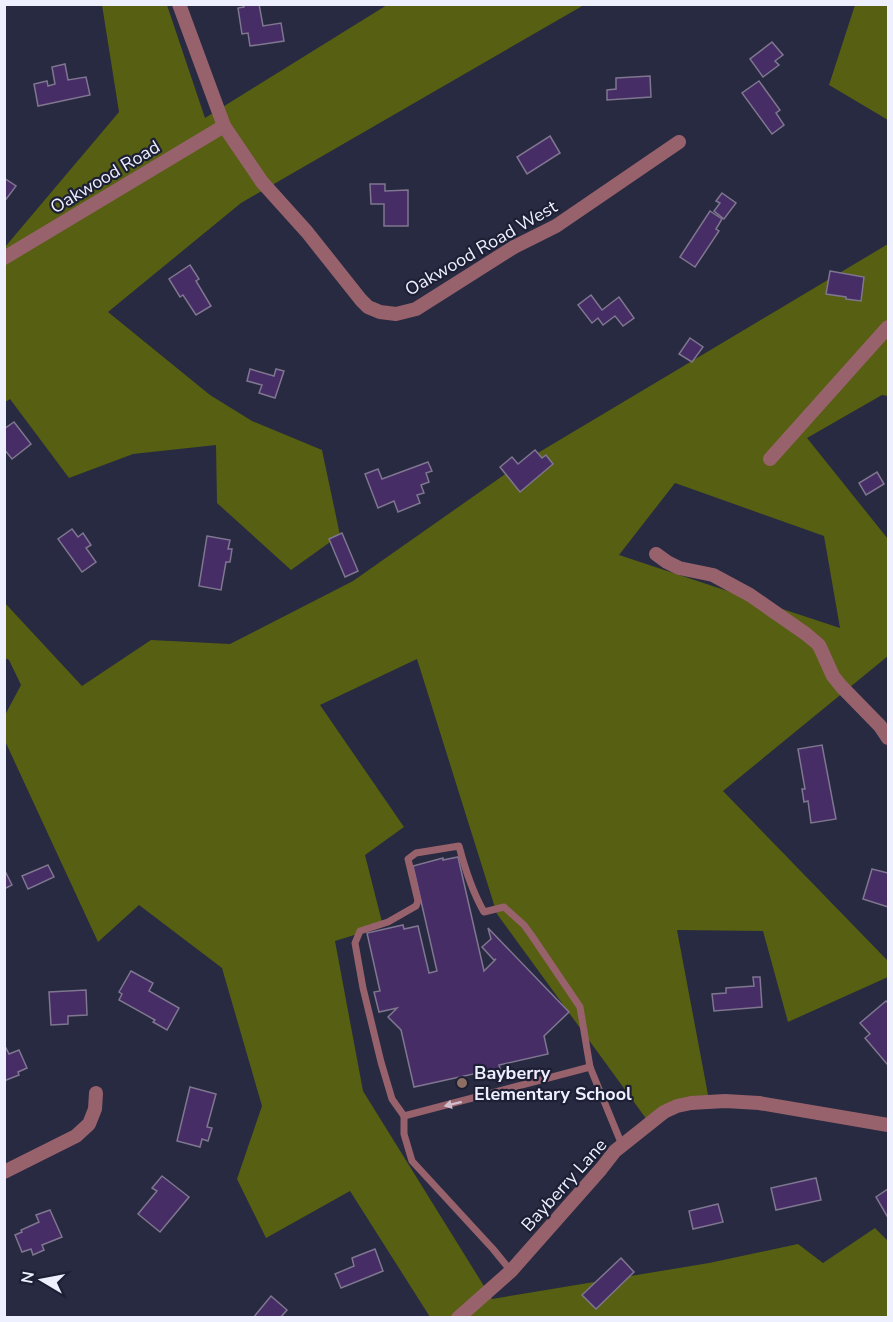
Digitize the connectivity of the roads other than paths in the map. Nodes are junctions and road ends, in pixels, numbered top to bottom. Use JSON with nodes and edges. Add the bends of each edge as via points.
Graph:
{"nodes":[{"id":1,"x":179,"y":4,"type":"edge"},
{"id":2,"x":224,"y":126,"type":"junction"},
{"id":3,"x":679,"y":142,"type":"dead end"},
{"id":4,"x":4,"y":258,"type":"edge"},
{"id":5,"x":888,"y":327,"type":"edge"},
{"id":6,"x":770,"y":459,"type":"dead end"},
{"id":7,"x":656,"y":554,"type":"dead end"},
{"id":8,"x":888,"y":738,"type":"edge"},
{"id":9,"x":590,"y":1067,"type":"junction"},
{"id":10,"x":96,"y":1093,"type":"dead end"},
{"id":11,"x":404,"y":1116,"type":"junction"},
{"id":12,"x":888,"y":1125,"type":"edge"},
{"id":13,"x":622,"y":1146,"type":"junction"},
{"id":14,"x":4,"y":1172,"type":"edge"},
{"id":15,"x":511,"y":1271,"type":"junction"},
{"id":16,"x":458,"y":1317,"type":"edge"}],
"edges":[{"from":1,"to":2,"type":"street","name":"Oakwood Road West"},
{"from":2,"to":3,"type":"street","name":"Oakwood Road West","via":[[262,182],[361,300],[380,312],[396,314],[416,309],[514,247],[556,226]]},
{"from":2,"to":4,"type":"street","name":"Oakwood Road"},
{"from":5,"to":6,"type":"street"},
{"from":7,"to":8,"type":"street","via":[[679,568],[714,575],[806,634],[819,645],[833,676]]},
{"from":9,"to":11,"type":"lane","one_way":true},
{"from":9,"to":11,"type":"lane","via":[[580,1007],[524,925],[504,907],[484,912],[470,884],[459,846],[416,853],[408,859],[416,906],[388,922],[360,931],[355,943],[381,1062],[392,1099]]},
{"from":9,"to":13,"type":"lane"},
{"from":10,"to":14,"type":"street","via":[[90,1124],[76,1136]]},
{"from":11,"to":15,"type":"lane","via":[[404,1134],[412,1161]]},
{"from":12,"to":13,"type":"street","name":"Bayberry Lane","via":[[759,1103],[691,1103],[664,1112]]},
{"from":13,"to":15,"type":"street","name":"Bayberry Lane"},
{"from":15,"to":16,"type":"street","name":"Bayberry Lane"}]}
